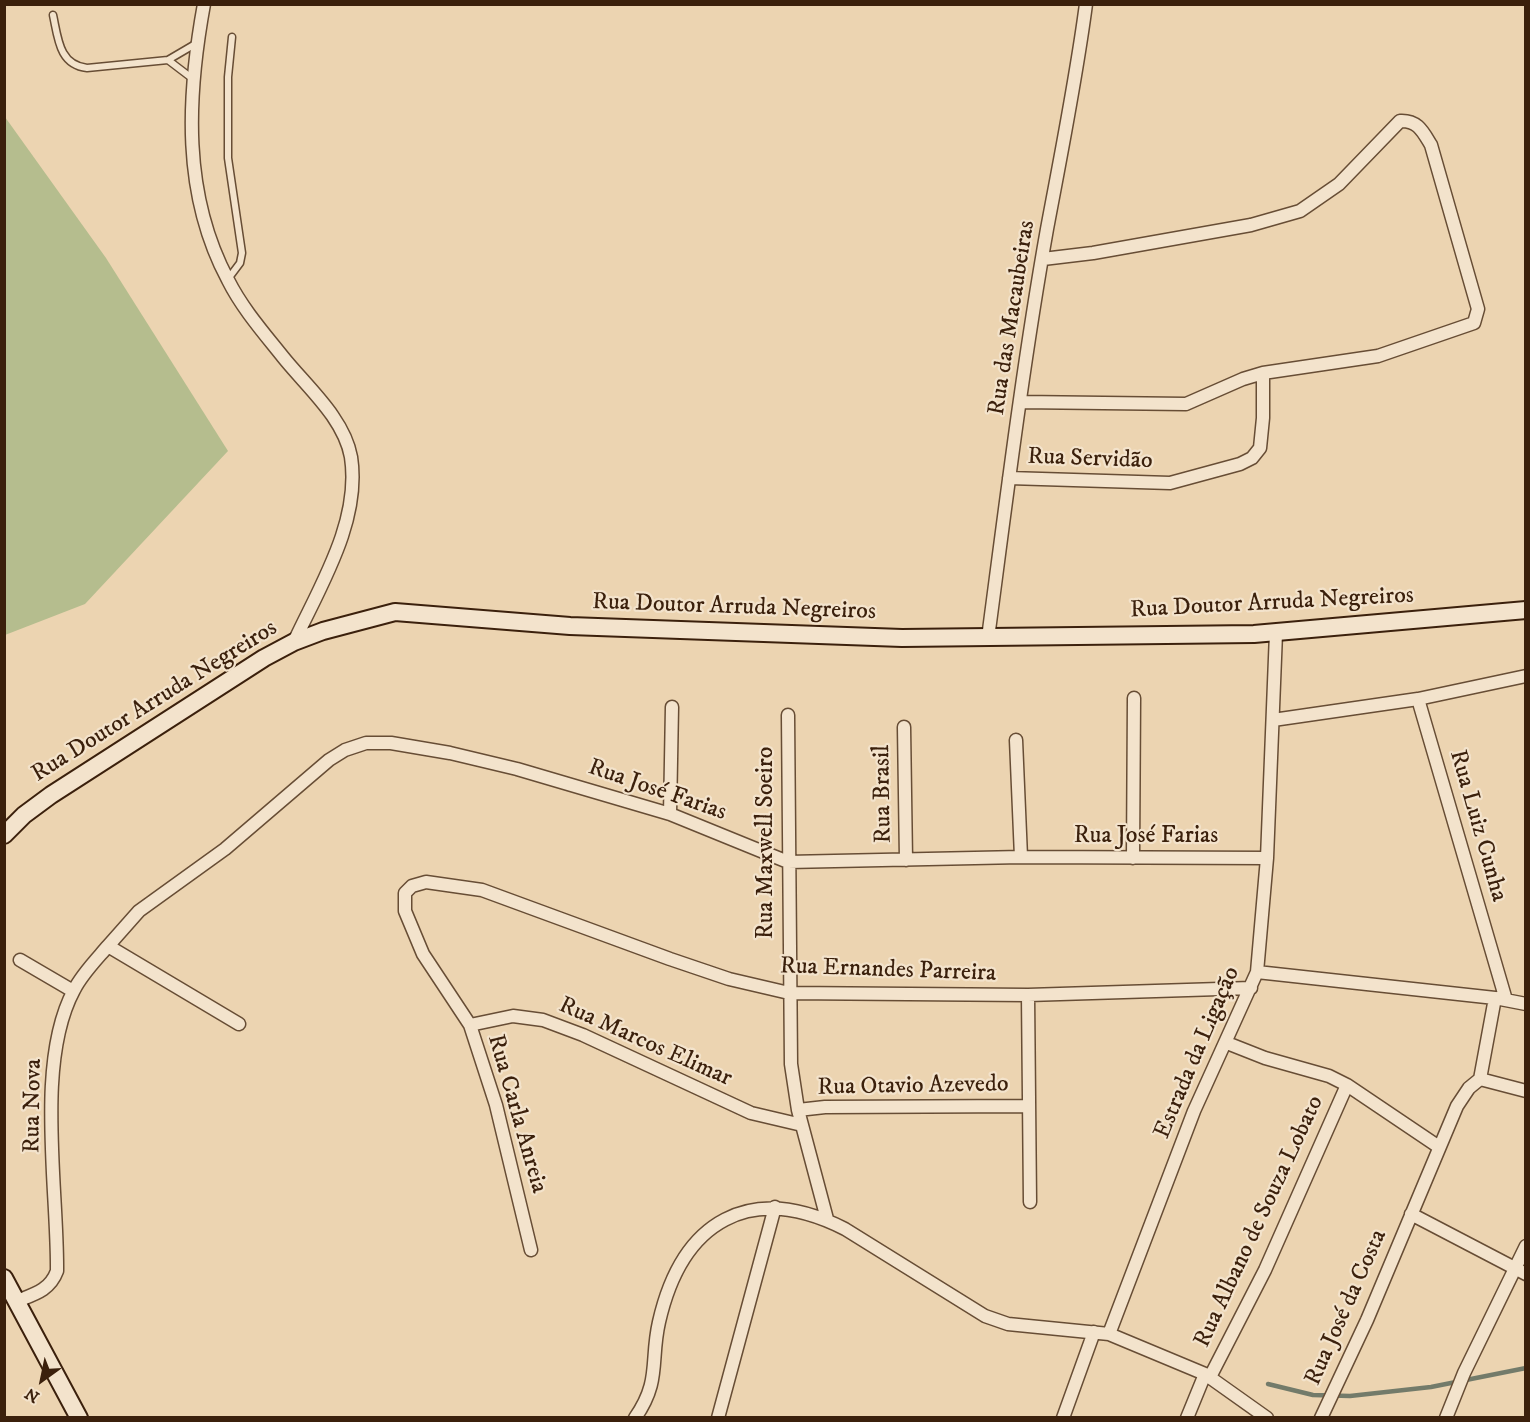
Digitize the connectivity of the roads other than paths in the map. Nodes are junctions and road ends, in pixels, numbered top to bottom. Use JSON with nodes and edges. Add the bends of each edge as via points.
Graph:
{"nodes":[{"id":1,"x":204,"y":4,"type":"edge"},
{"id":2,"x":1086,"y":4,"type":"edge"},
{"id":3,"x":53,"y":15,"type":"dead end"},
{"id":4,"x":232,"y":37,"type":"dead end"},
{"id":5,"x":197,"y":43,"type":"junction"},
{"id":6,"x":168,"y":60,"type":"junction"},
{"id":7,"x":193,"y":79,"type":"junction"},
{"id":8,"x":1043,"y":259,"type":"junction"},
{"id":9,"x":228,"y":280,"type":"junction"},
{"id":10,"x":1263,"y":373,"type":"junction"},
{"id":11,"x":1021,"y":402,"type":"junction"},
{"id":12,"x":1009,"y":478,"type":"junction"},
{"id":13,"x":1526,"y":610,"type":"edge"},
{"id":14,"x":1276,"y":633,"type":"junction"},
{"id":15,"x":988,"y":638,"type":"junction"},
{"id":16,"x":294,"y":642,"type":"junction"},
{"id":17,"x":1526,"y":676,"type":"edge"},
{"id":18,"x":1134,"y":698,"type":"dead end"},
{"id":19,"x":1418,"y":699,"type":"junction"},
{"id":20,"x":672,"y":707,"type":"dead end"},
{"id":21,"x":788,"y":715,"type":"dead end"},
{"id":22,"x":1274,"y":720,"type":"junction"},
{"id":23,"x":904,"y":727,"type":"dead end"},
{"id":24,"x":1016,"y":740,"type":"dead end"},
{"id":25,"x":670,"y":814,"type":"junction"},
{"id":26,"x":4,"y":835,"type":"edge"},
{"id":27,"x":1021,"y":857,"type":"junction"},
{"id":28,"x":1133,"y":858,"type":"junction"},
{"id":29,"x":1267,"y":858,"type":"junction"},
{"id":30,"x":906,"y":860,"type":"junction"},
{"id":31,"x":788,"y":862,"type":"junction"},
{"id":32,"x":404,"y":897,"type":"joint"},
{"id":33,"x":108,"y":946,"type":"junction"},
{"id":34,"x":20,"y":960,"type":"dead end"},
{"id":35,"x":1257,"y":972,"type":"junction"},
{"id":36,"x":1251,"y":988,"type":"junction"},
{"id":37,"x":73,"y":991,"type":"junction"},
{"id":38,"x":789,"y":993,"type":"junction"},
{"id":39,"x":1028,"y":995,"type":"junction"},
{"id":40,"x":1501,"y":999,"type":"junction"},
{"id":41,"x":1526,"y":1004,"type":"edge"},
{"id":42,"x":239,"y":1024,"type":"dead end"},
{"id":43,"x":470,"y":1025,"type":"junction"},
{"id":44,"x":1227,"y":1043,"type":"junction"},
{"id":45,"x":1480,"y":1079,"type":"junction"},
{"id":46,"x":1347,"y":1085,"type":"junction"},
{"id":47,"x":1526,"y":1091,"type":"edge"},
{"id":48,"x":1029,"y":1106,"type":"junction"},
{"id":49,"x":798,"y":1110,"type":"junction"},
{"id":50,"x":802,"y":1125,"type":"junction"},
{"id":51,"x":1439,"y":1147,"type":"junction"},
{"id":52,"x":1030,"y":1202,"type":"dead end"},
{"id":53,"x":775,"y":1207,"type":"junction"},
{"id":54,"x":1411,"y":1214,"type":"junction"},
{"id":55,"x":827,"y":1219,"type":"junction"},
{"id":56,"x":1526,"y":1246,"type":"edge"},
{"id":57,"x":531,"y":1250,"type":"dead end"},
{"id":58,"x":1520,"y":1271,"type":"edge"},
{"id":59,"x":4,"y":1278,"type":"edge"},
{"id":60,"x":17,"y":1301,"type":"junction"},
{"id":61,"x":1094,"y":1332,"type":"junction"},
{"id":62,"x":1108,"y":1334,"type":"junction"},
{"id":63,"x":1207,"y":1375,"type":"junction"},
{"id":64,"x":79,"y":1418,"type":"edge"},
{"id":65,"x":635,"y":1418,"type":"edge"},
{"id":66,"x":718,"y":1418,"type":"edge"},
{"id":67,"x":1064,"y":1418,"type":"edge"},
{"id":68,"x":1186,"y":1418,"type":"edge"},
{"id":69,"x":1267,"y":1418,"type":"edge"},
{"id":70,"x":1321,"y":1418,"type":"edge"},
{"id":71,"x":1446,"y":1418,"type":"edge"}],
"edges":[{"from":1,"to":5,"type":"street"},
{"from":2,"to":8,"type":"street","name":"Rua das Macaubeiras"},
{"from":3,"to":6,"type":"lane","via":[[63,54],[74,65],[87,68]]},
{"from":4,"to":9,"type":"lane","via":[[228,158],[243,253]]},
{"from":5,"to":6,"type":"lane"},
{"from":5,"to":7,"type":"street"},
{"from":6,"to":7,"type":"lane"},
{"from":7,"to":9,"type":"street","via":[[198,203]]},
{"from":8,"to":10,"type":"street","via":[[1093,254],[1239,227],[1300,211],[1339,184],[1400,121],[1408,120],[1419,126],[1431,146],[1478,309],[1474,323],[1378,357]]},
{"from":8,"to":11,"type":"street","name":"Rua das Macaubeiras"},
{"from":9,"to":16,"type":"street","via":[[249,315],[332,416],[346,438],[351,458],[350,498],[344,527],[333,560]]},
{"from":10,"to":11,"type":"street","via":[[1195,401],[1172,406]]},
{"from":10,"to":12,"type":"street","name":"Rua Servidão","via":[[1260,448],[1240,464],[1170,483]]},
{"from":11,"to":12,"type":"street","name":"Rua das Macaubeiras"},
{"from":12,"to":15,"type":"street","name":"Rua das Macaubeiras"},
{"from":13,"to":14,"type":"street","name":"Rua Doutor Arruda Negreiros"},
{"from":14,"to":15,"type":"street","name":"Rua Doutor Arruda Negreiros"},
{"from":14,"to":22,"type":"street","name":"Estrada da Ligação"},
{"from":15,"to":16,"type":"street","name":"Rua Doutor Arruda Negreiros","via":[[634,630],[395,612],[350,622]]},
{"from":16,"to":26,"type":"street","name":"Rua Doutor Arruda Negreiros","via":[[51,795]]},
{"from":17,"to":19,"type":"street"},
{"from":18,"to":28,"type":"street"},
{"from":19,"to":22,"type":"street"},
{"from":19,"to":40,"type":"street","name":"Rua Luiz Cunha"},
{"from":20,"to":25,"type":"street"},
{"from":21,"to":31,"type":"street","name":"Rua Maxwell Soeiro"},
{"from":22,"to":29,"type":"street","name":"Estrada da Ligação"},
{"from":23,"to":30,"type":"street","name":"Rua Brasil"},
{"from":24,"to":27,"type":"street"},
{"from":25,"to":31,"type":"street","name":"Rua José Farias"},
{"from":25,"to":33,"type":"street","name":"Rua José Farias","via":[[517,769],[390,743],[366,743],[329,760],[225,849],[140,911]]},
{"from":27,"to":28,"type":"street","name":"Rua José Farias"},
{"from":27,"to":30,"type":"street","name":"Rua José Farias"},
{"from":28,"to":29,"type":"street","name":"Rua José Farias"},
{"from":29,"to":35,"type":"street","name":"Estrada da Ligação"},
{"from":30,"to":31,"type":"street","name":"Rua José Farias"},
{"from":31,"to":38,"type":"street","name":"Rua Maxwell Soeiro"},
{"from":32,"to":38,"type":"street","name":"Rua Ernandes Parreira","via":[[412,886],[426,882],[482,890],[680,963]]},
{"from":32,"to":43,"type":"street","name":"Rua Carla Anreia","via":[[405,911],[423,954]]},
{"from":33,"to":37,"type":"street","name":"Rua Nova"},
{"from":33,"to":42,"type":"street"},
{"from":34,"to":37,"type":"street"},
{"from":35,"to":36,"type":"street","name":"Estrada da Ligação"},
{"from":35,"to":40,"type":"street"},
{"from":36,"to":39,"type":"street","name":"Rua Ernandes Parreira"},
{"from":36,"to":44,"type":"street","name":"Estrada da Ligação"},
{"from":37,"to":60,"type":"street","name":"Rua Nova","via":[[55,1049],[51,1081],[57,1271],[44,1290]]},
{"from":38,"to":39,"type":"street","name":"Rua Ernandes Parreira"},
{"from":38,"to":49,"type":"street","name":"Rua Maxwell Soeiro","via":[[791,1064]]},
{"from":39,"to":48,"type":"street"},
{"from":40,"to":41,"type":"street"},
{"from":40,"to":45,"type":"street","name":"Rua Luiz Cunha"},
{"from":43,"to":50,"type":"street","name":"Rua Marcos Elimar","via":[[513,1016],[543,1020],[751,1113]]},
{"from":43,"to":57,"type":"street","name":"Rua Carla Anreia","via":[[496,1105]]},
{"from":44,"to":46,"type":"street","via":[[1317,1071]]},
{"from":44,"to":62,"type":"street","name":"Estrada da Ligação","via":[[1201,1094]]},
{"from":45,"to":47,"type":"street"},
{"from":45,"to":51,"type":"street","via":[[1463,1096]]},
{"from":46,"to":51,"type":"street"},
{"from":46,"to":63,"type":"street","name":"Rua Albano de Souza Lobato","via":[[1265,1270]]},
{"from":48,"to":49,"type":"street","name":"Rua Otavio Azevedo"},
{"from":48,"to":52,"type":"street"},
{"from":49,"to":50,"type":"street","name":"Rua Maxwell Soeiro"},
{"from":50,"to":55,"type":"street","name":"Rua Maxwell Soeiro"},
{"from":51,"to":54,"type":"street"},
{"from":53,"to":55,"type":"street"},
{"from":53,"to":65,"type":"street","via":[[748,1209],[727,1217],[708,1230],[688,1254],[668,1290],[658,1324],[653,1383]]},
{"from":53,"to":66,"type":"street"},
{"from":54,"to":58,"type":"street"},
{"from":54,"to":70,"type":"street","name":"Rua José da Costa"},
{"from":55,"to":61,"type":"street","via":[[995,1321]]},
{"from":56,"to":58,"type":"street"},
{"from":58,"to":71,"type":"street","via":[[1464,1373]]},
{"from":59,"to":60,"type":"street"},
{"from":60,"to":64,"type":"street"},
{"from":61,"to":62,"type":"street"},
{"from":61,"to":67,"type":"street"},
{"from":62,"to":63,"type":"street"},
{"from":63,"to":68,"type":"street","name":"Rua Albano de Souza Lobato"},
{"from":63,"to":69,"type":"street"}]}
